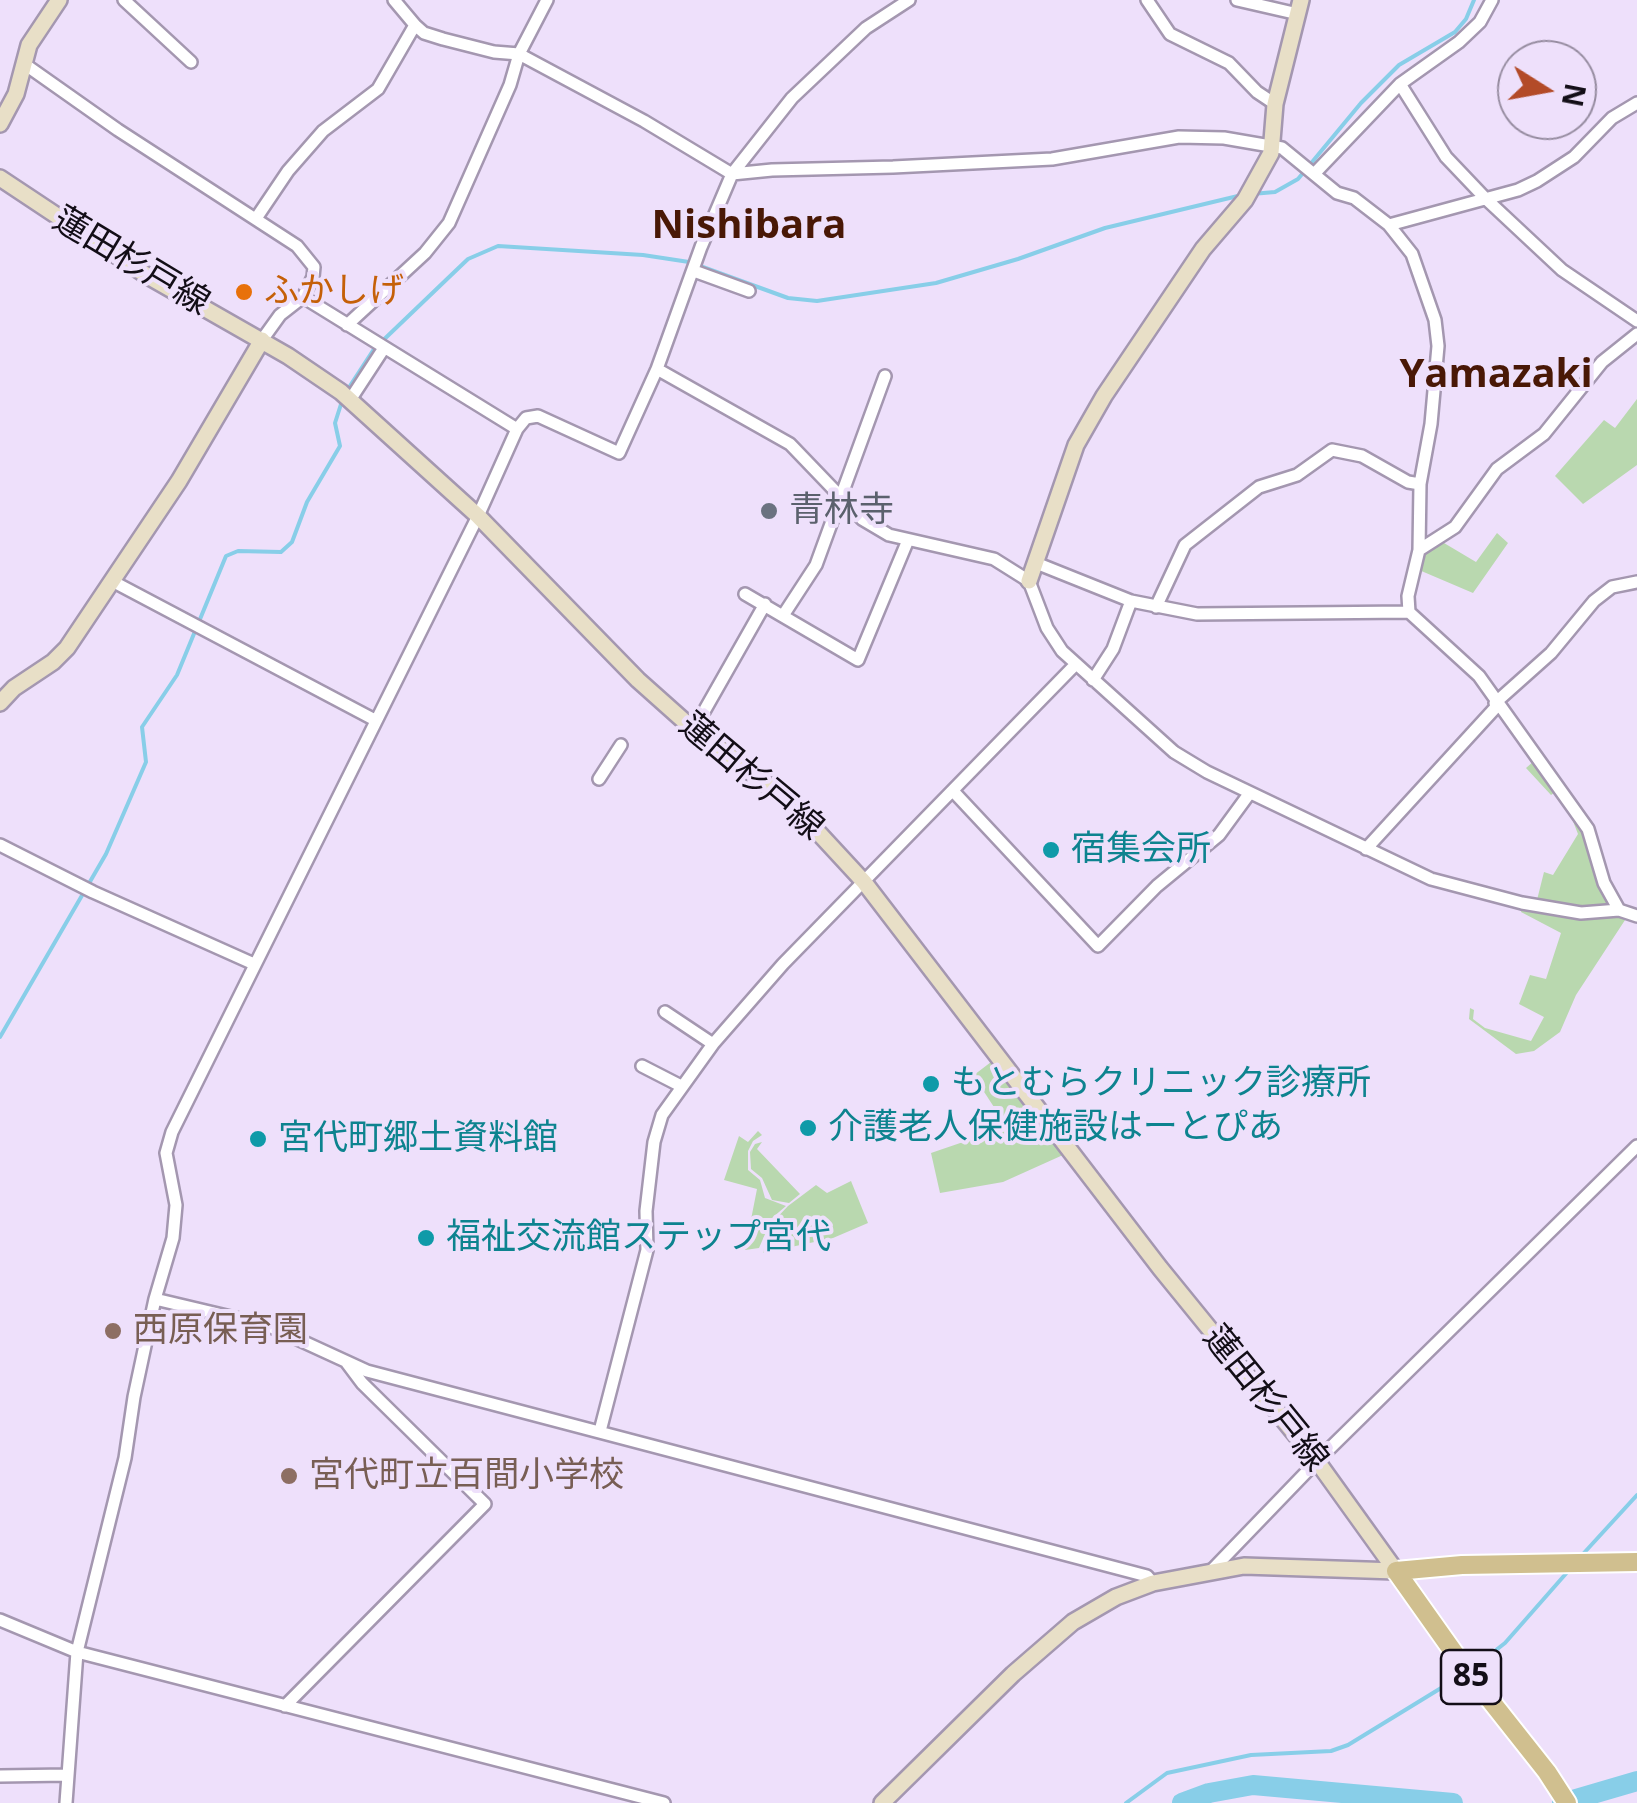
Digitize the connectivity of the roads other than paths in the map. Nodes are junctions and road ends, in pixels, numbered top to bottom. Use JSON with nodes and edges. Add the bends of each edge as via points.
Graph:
{"nodes":[{"id":1,"x":60,"y":0,"type":"edge"},
{"id":2,"x":124,"y":0,"type":"edge"},
{"id":3,"x":394,"y":0,"type":"edge"},
{"id":4,"x":547,"y":0,"type":"edge"},
{"id":5,"x":909,"y":0,"type":"edge"},
{"id":6,"x":1147,"y":0,"type":"edge"},
{"id":7,"x":1237,"y":0,"type":"edge"},
{"id":8,"x":1492,"y":0,"type":"edge"},
{"id":9,"x":1253,"y":2,"type":"edge"},
{"id":10,"x":1300,"y":7,"type":"edge"},
{"id":11,"x":415,"y":26,"type":"junction"},
{"id":12,"x":519,"y":54,"type":"junction"},
{"id":13,"x":191,"y":62,"type":"dead end"},
{"id":14,"x":23,"y":63,"type":"junction"},
{"id":15,"x":1400,"y":84,"type":"junction"},
{"id":16,"x":1637,"y":103,"type":"edge"},
{"id":17,"x":1275,"y":104,"type":"junction"},
{"id":18,"x":0,"y":124,"type":"edge"},
{"id":19,"x":1272,"y":144,"type":"junction"},
{"id":20,"x":732,"y":174,"type":"junction"},
{"id":21,"x":1316,"y":174,"type":"junction"},
{"id":22,"x":0,"y":178,"type":"edge"},
{"id":23,"x":1485,"y":198,"type":"junction"},
{"id":24,"x":257,"y":217,"type":"junction"},
{"id":25,"x":1389,"y":225,"type":"junction"},
{"id":26,"x":694,"y":272,"type":"junction"},
{"id":27,"x":750,"y":292,"type":"dead end"},
{"id":28,"x":303,"y":297,"type":"junction"},
{"id":29,"x":1637,"y":321,"type":"edge"},
{"id":30,"x":347,"y":325,"type":"junction"},
{"id":31,"x":1637,"y":334,"type":"edge"},
{"id":32,"x":262,"y":340,"type":"junction"},
{"id":33,"x":384,"y":348,"type":"junction"},
{"id":34,"x":658,"y":369,"type":"junction"},
{"id":35,"x":885,"y":376,"type":"dead end"},
{"id":36,"x":350,"y":400,"type":"junction"},
{"id":37,"x":517,"y":429,"type":"junction"},
{"id":38,"x":1420,"y":484,"type":"junction"},
{"id":39,"x":841,"y":498,"type":"junction"},
{"id":40,"x":478,"y":516,"type":"junction"},
{"id":41,"x":908,"y":540,"type":"junction"},
{"id":42,"x":1418,"y":550,"type":"junction"},
{"id":43,"x":1036,"y":563,"type":"junction"},
{"id":44,"x":1029,"y":580,"type":"junction"},
{"id":45,"x":112,"y":581,"type":"junction"},
{"id":46,"x":1637,"y":582,"type":"edge"},
{"id":47,"x":745,"y":594,"type":"dead end"},
{"id":48,"x":1131,"y":602,"type":"junction"},
{"id":49,"x":766,"y":604,"type":"junction"},
{"id":50,"x":1156,"y":607,"type":"junction"},
{"id":51,"x":1409,"y":612,"type":"junction"},
{"id":52,"x":784,"y":614,"type":"junction"},
{"id":53,"x":1075,"y":664,"type":"junction"},
{"id":54,"x":1094,"y":680,"type":"junction"},
{"id":55,"x":0,"y":703,"type":"edge"},
{"id":56,"x":1496,"y":704,"type":"junction"},
{"id":57,"x":375,"y":720,"type":"junction"},
{"id":58,"x":694,"y":729,"type":"junction"},
{"id":59,"x":621,"y":745,"type":"dead end"},
{"id":60,"x":599,"y":779,"type":"dead end"},
{"id":61,"x":953,"y":791,"type":"junction"},
{"id":62,"x":1248,"y":794,"type":"junction"},
{"id":63,"x":0,"y":846,"type":"edge"},
{"id":64,"x":1366,"y":848,"type":"junction"},
{"id":65,"x":864,"y":882,"type":"junction"},
{"id":66,"x":1620,"y":910,"type":"junction"},
{"id":67,"x":1637,"y":916,"type":"edge"},
{"id":68,"x":254,"y":964,"type":"junction"},
{"id":69,"x":665,"y":1012,"type":"dead end"},
{"id":70,"x":713,"y":1044,"type":"junction"},
{"id":71,"x":642,"y":1066,"type":"dead end"},
{"id":72,"x":681,"y":1086,"type":"junction"},
{"id":73,"x":1637,"y":1146,"type":"edge"},
{"id":74,"x":155,"y":1299,"type":"junction"},
{"id":75,"x":346,"y":1363,"type":"junction"},
{"id":76,"x":600,"y":1431,"type":"junction"},
{"id":77,"x":1317,"y":1461,"type":"junction"},
{"id":78,"x":1637,"y":1562,"type":"edge"},
{"id":79,"x":1212,"y":1570,"type":"junction"},
{"id":80,"x":1396,"y":1571,"type":"junction"},
{"id":81,"x":1152,"y":1582,"type":"junction"},
{"id":82,"x":0,"y":1620,"type":"edge"},
{"id":83,"x":78,"y":1652,"type":"junction"},
{"id":84,"x":285,"y":1706,"type":"junction"},
{"id":85,"x":68,"y":1774,"type":"junction"},
{"id":86,"x":0,"y":1776,"type":"edge"},
{"id":87,"x":66,"y":1803,"type":"edge"},
{"id":88,"x":664,"y":1803,"type":"edge"},
{"id":89,"x":882,"y":1803,"type":"edge"},
{"id":90,"x":1568,"y":1803,"type":"edge"}],
"edges":[{"from":1,"to":14,"type":"main road"},
{"from":2,"to":13,"type":"street"},
{"from":3,"to":11,"type":"street"},
{"from":4,"to":12,"type":"street"},
{"from":5,"to":20,"type":"street","via":[[866,28],[792,98]]},
{"from":6,"to":17,"type":"street","via":[[1170,34],[1229,63]]},
{"from":7,"to":9,"type":"street"},
{"from":8,"to":15,"type":"street","via":[[1459,42]]},
{"from":9,"to":10,"type":"street"},
{"from":10,"to":17,"type":"main road"},
{"from":11,"to":12,"type":"street"},
{"from":11,"to":24,"type":"street","via":[[378,88],[323,131]]},
{"from":12,"to":20,"type":"street"},
{"from":12,"to":30,"type":"street","via":[[449,224]]},
{"from":14,"to":18,"type":"main road"},
{"from":14,"to":24,"type":"street"},
{"from":15,"to":21,"type":"street"},
{"from":15,"to":23,"type":"street","via":[[1446,157]]},
{"from":16,"to":23,"type":"street","via":[[1537,181]]},
{"from":17,"to":19,"type":"main road"},
{"from":19,"to":20,"type":"street","via":[[1179,138],[1052,159]]},
{"from":19,"to":21,"type":"street"},
{"from":19,"to":43,"type":"main road","via":[[1252,191],[1203,250],[1076,445]]},
{"from":20,"to":26,"type":"street"},
{"from":21,"to":25,"type":"street"},
{"from":22,"to":32,"type":"main road","name":"蓮田杉戸線","via":[[146,275]]},
{"from":23,"to":25,"type":"street"},
{"from":23,"to":29,"type":"street","via":[[1562,270]]},
{"from":24,"to":28,"type":"street","via":[[310,258],[313,276]]},
{"from":25,"to":38,"type":"street","via":[[1412,254],[1436,320],[1431,424]]},
{"from":26,"to":27,"type":"street"},
{"from":26,"to":34,"type":"street"},
{"from":28,"to":30,"type":"street"},
{"from":28,"to":32,"type":"street"},
{"from":30,"to":33,"type":"street"},
{"from":31,"to":42,"type":"street","via":[[1602,362],[1544,434],[1497,469],[1455,527]]},
{"from":32,"to":36,"type":"main road","name":"蓮田杉戸線"},
{"from":32,"to":45,"type":"main road"},
{"from":33,"to":36,"type":"street"},
{"from":33,"to":37,"type":"street"},
{"from":34,"to":37,"type":"street","via":[[619,453],[538,416]]},
{"from":34,"to":39,"type":"street","via":[[790,444]]},
{"from":35,"to":39,"type":"street"},
{"from":36,"to":40,"type":"main road","name":"蓮田杉戸線"},
{"from":37,"to":40,"type":"street"},
{"from":38,"to":42,"type":"street"},
{"from":38,"to":50,"type":"street","via":[[1362,456],[1332,450],[1296,475],[1259,486],[1186,545]]},
{"from":39,"to":41,"type":"street","via":[[862,520]]},
{"from":39,"to":52,"type":"street","via":[[816,565]]},
{"from":40,"to":57,"type":"street"},
{"from":40,"to":58,"type":"main road","name":"蓮田杉戸線"},
{"from":41,"to":44,"type":"street","via":[[994,559]]},
{"from":41,"to":52,"type":"street","via":[[858,660]]},
{"from":42,"to":51,"type":"street"},
{"from":43,"to":44,"type":"main road"},
{"from":43,"to":48,"type":"street"},
{"from":44,"to":53,"type":"street","via":[[1046,628]]},
{"from":45,"to":55,"type":"main road","via":[[67,648]]},
{"from":45,"to":57,"type":"street"},
{"from":46,"to":56,"type":"street","via":[[1612,587],[1594,601]]},
{"from":47,"to":49,"type":"street"},
{"from":48,"to":50,"type":"street"},
{"from":48,"to":54,"type":"street"},
{"from":49,"to":52,"type":"street"},
{"from":49,"to":58,"type":"street"},
{"from":50,"to":51,"type":"street","via":[[1197,614]]},
{"from":51,"to":56,"type":"street","via":[[1478,676]]},
{"from":53,"to":54,"type":"street"},
{"from":53,"to":61,"type":"street"},
{"from":54,"to":62,"type":"street","via":[[1174,752]]},
{"from":56,"to":64,"type":"street"},
{"from":56,"to":66,"type":"street","via":[[1588,829],[1604,884]]},
{"from":57,"to":68,"type":"street"},
{"from":58,"to":65,"type":"main road","name":"蓮田杉戸線","via":[[791,803]]},
{"from":59,"to":60,"type":"street"},
{"from":61,"to":62,"type":"street","via":[[1098,946],[1226,828]]},
{"from":61,"to":65,"type":"street"},
{"from":62,"to":64,"type":"street"},
{"from":63,"to":68,"type":"street"},
{"from":64,"to":66,"type":"street","via":[[1431,878],[1522,903],[1581,913]]},
{"from":65,"to":70,"type":"street"},
{"from":65,"to":77,"type":"main road","name":"蓮田杉戸線"},
{"from":66,"to":67,"type":"street"},
{"from":68,"to":74,"type":"street","via":[[166,1152],[176,1206]]},
{"from":69,"to":70,"type":"street"},
{"from":70,"to":72,"type":"street"},
{"from":71,"to":72,"type":"street"},
{"from":72,"to":76,"type":"street","via":[[654,1142],[647,1250]]},
{"from":73,"to":77,"type":"street"},
{"from":74,"to":75,"type":"street","via":[[270,1326]]},
{"from":74,"to":83,"type":"street"},
{"from":75,"to":76,"type":"street"},
{"from":75,"to":84,"type":"street","via":[[485,1504]]},
{"from":76,"to":81,"type":"street"},
{"from":77,"to":79,"type":"street"},
{"from":77,"to":80,"type":"main road","name":"蓮田杉戸線"},
{"from":78,"to":80,"type":"main road"},
{"from":79,"to":80,"type":"main road"},
{"from":79,"to":81,"type":"main road"},
{"from":80,"to":90,"type":"main road","number":"85"},
{"from":81,"to":89,"type":"main road","via":[[1072,1622]]},
{"from":82,"to":83,"type":"street"},
{"from":83,"to":84,"type":"street"},
{"from":83,"to":85,"type":"street"},
{"from":84,"to":88,"type":"street"},
{"from":85,"to":86,"type":"street"},
{"from":85,"to":87,"type":"street"}]}
